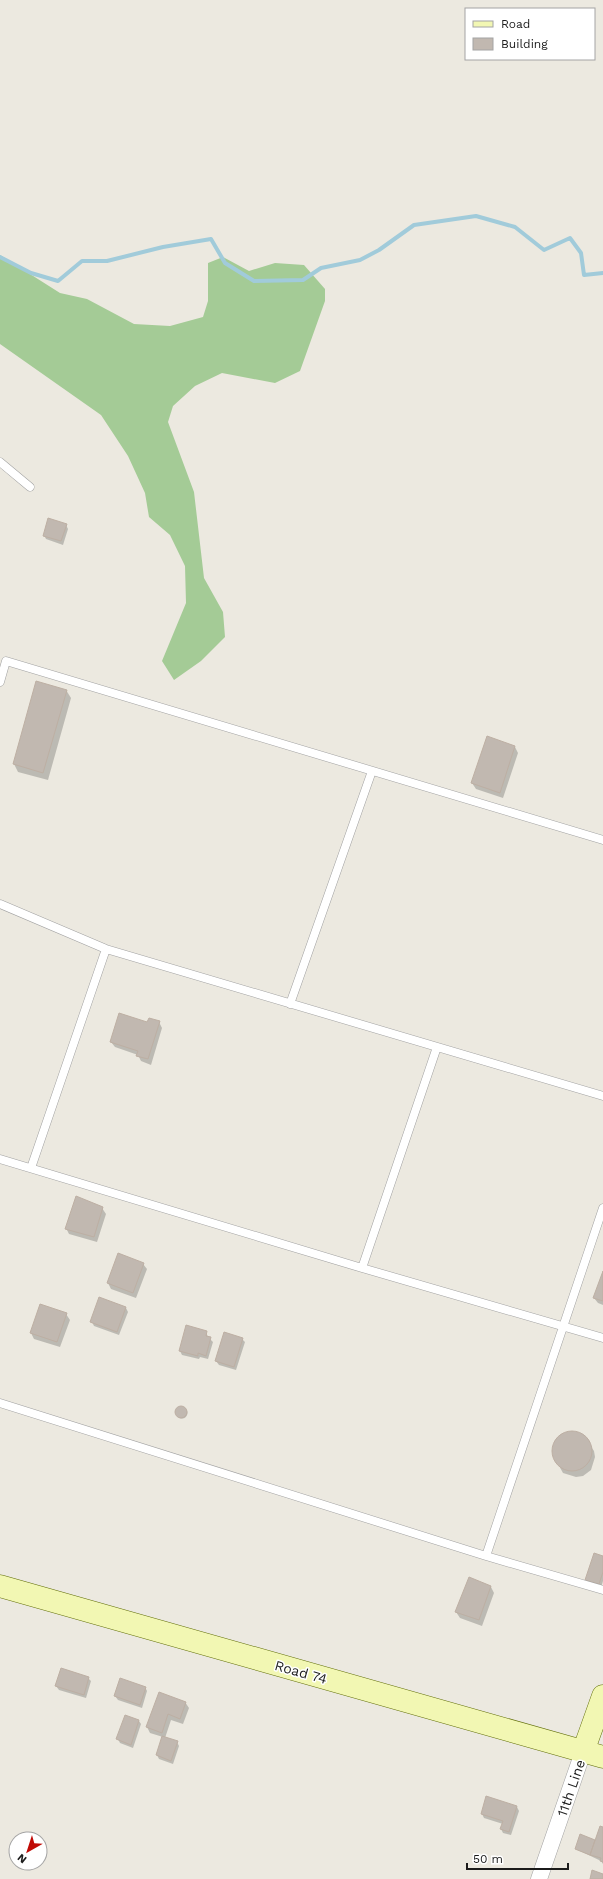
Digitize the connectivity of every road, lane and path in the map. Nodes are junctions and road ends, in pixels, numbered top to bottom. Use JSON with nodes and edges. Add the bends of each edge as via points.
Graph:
{"nodes":[{"id":1,"x":0,"y":462,"type":"edge"},
{"id":2,"x":30,"y":487,"type":"dead end"},
{"id":3,"x":3,"y":660,"type":"edge"},
{"id":4,"x":0,"y":682,"type":"edge"},
{"id":5,"x":372,"y":771,"type":"junction"},
{"id":6,"x":603,"y":840,"type":"edge"},
{"id":7,"x":0,"y":904,"type":"edge"},
{"id":8,"x":106,"y":949,"type":"junction"},
{"id":9,"x":290,"y":1004,"type":"junction"},
{"id":10,"x":437,"y":1047,"type":"junction"},
{"id":11,"x":603,"y":1096,"type":"edge"},
{"id":12,"x":0,"y":1159,"type":"edge"},
{"id":13,"x":31,"y":1168,"type":"junction"},
{"id":14,"x":603,"y":1208,"type":"edge"},
{"id":15,"x":362,"y":1268,"type":"junction"},
{"id":16,"x":562,"y":1326,"type":"junction"},
{"id":17,"x":603,"y":1338,"type":"edge"},
{"id":18,"x":0,"y":1403,"type":"edge"},
{"id":19,"x":486,"y":1556,"type":"junction"},
{"id":20,"x":0,"y":1586,"type":"edge"},
{"id":21,"x":603,"y":1590,"type":"edge"},
{"id":22,"x":603,"y":1696,"type":"edge"},
{"id":23,"x":593,"y":1755,"type":"edge"},
{"id":24,"x":539,"y":1879,"type":"edge"}],
"edges":[{"from":1,"to":2,"type":"lane"},
{"from":3,"to":4,"type":"lane"},
{"from":3,"to":5,"type":"lane"},
{"from":5,"to":6,"type":"lane"},
{"from":5,"to":9,"type":"lane"},
{"from":7,"to":8,"type":"lane"},
{"from":8,"to":9,"type":"lane"},
{"from":8,"to":13,"type":"lane"},
{"from":9,"to":10,"type":"lane"},
{"from":10,"to":11,"type":"lane"},
{"from":10,"to":15,"type":"lane"},
{"from":12,"to":13,"type":"lane"},
{"from":13,"to":15,"type":"lane"},
{"from":14,"to":16,"type":"lane"},
{"from":15,"to":16,"type":"lane"},
{"from":16,"to":17,"type":"lane"},
{"from":16,"to":19,"type":"lane"},
{"from":18,"to":19,"type":"lane"},
{"from":19,"to":21,"type":"lane"},
{"from":20,"to":23,"type":"main road","name":"Road 74"},
{"from":22,"to":23,"type":"main road","name":"11th Line"},
{"from":23,"to":24,"type":"street","name":"11th Line"}]}
